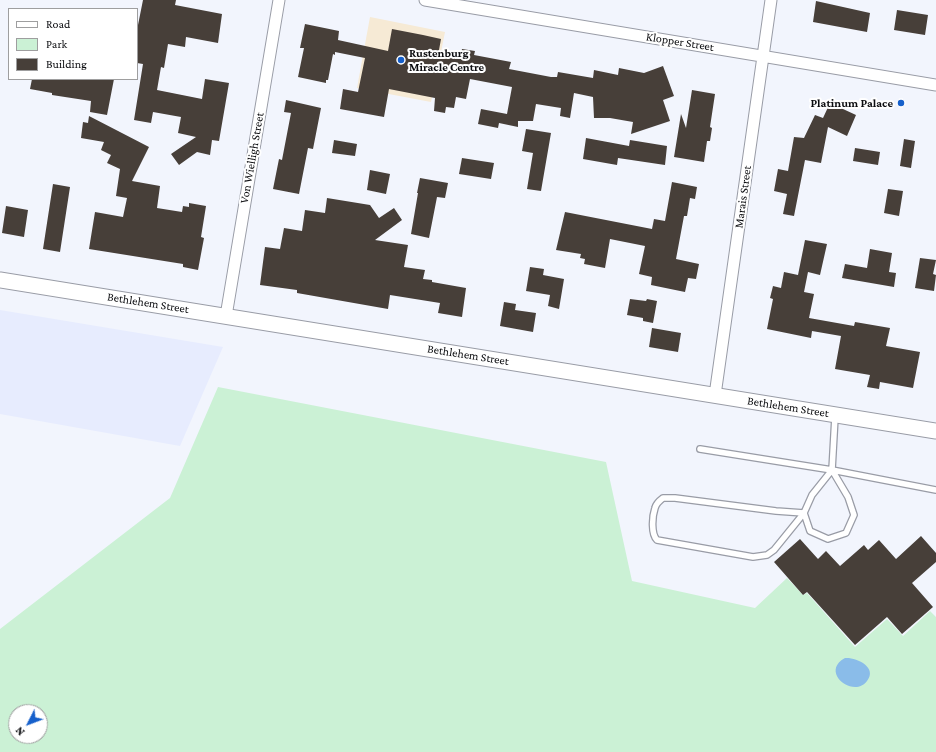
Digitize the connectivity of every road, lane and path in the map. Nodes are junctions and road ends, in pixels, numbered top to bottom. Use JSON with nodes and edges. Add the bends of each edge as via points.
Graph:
{"nodes":[{"id":1,"x":279,"y":0,"type":"edge"},
{"id":2,"x":425,"y":0,"type":"edge"},
{"id":3,"x":771,"y":0,"type":"edge"},
{"id":4,"x":762,"y":56,"type":"junction"},
{"id":5,"x":936,"y":85,"type":"edge"},
{"id":6,"x":0,"y":280,"type":"edge"},
{"id":7,"x":226,"y":316,"type":"junction"},
{"id":8,"x":715,"y":395,"type":"junction"},
{"id":9,"x":835,"y":414,"type":"junction"},
{"id":10,"x":936,"y":431,"type":"edge"},
{"id":11,"x":700,"y":449,"type":"dead end"},
{"id":12,"x":832,"y":470,"type":"junction"},
{"id":13,"x":936,"y":490,"type":"edge"},
{"id":14,"x":804,"y":513,"type":"junction"}],
"edges":[{"from":1,"to":7,"type":"street","name":"Von Wielligh Street"},
{"from":2,"to":4,"type":"street","name":"Klopper Street"},
{"from":3,"to":4,"type":"street","name":"Marais Street"},
{"from":4,"to":5,"type":"street","name":"Klopper Street"},
{"from":4,"to":8,"type":"street","name":"Marais Street"},
{"from":6,"to":7,"type":"main road","name":"Bethlehem Street"},
{"from":7,"to":8,"type":"main road","name":"Bethlehem Street"},
{"from":8,"to":9,"type":"main road","name":"Bethlehem Street"},
{"from":9,"to":10,"type":"main road","name":"Bethlehem Street"},
{"from":9,"to":12,"type":"lane"},
{"from":11,"to":12,"type":"lane"},
{"from":12,"to":13,"type":"lane"},
{"from":12,"to":14,"type":"lane","via":[[812,495]]},
{"from":12,"to":14,"type":"lane","via":[[848,497],[854,515],[846,533],[828,539],[810,531]]},
{"from":14,"to":14,"type":"lane","via":[[665,498],[655,508],[653,534],[654,538],[665,542],[753,557],[767,555],[774,550]]}]}
